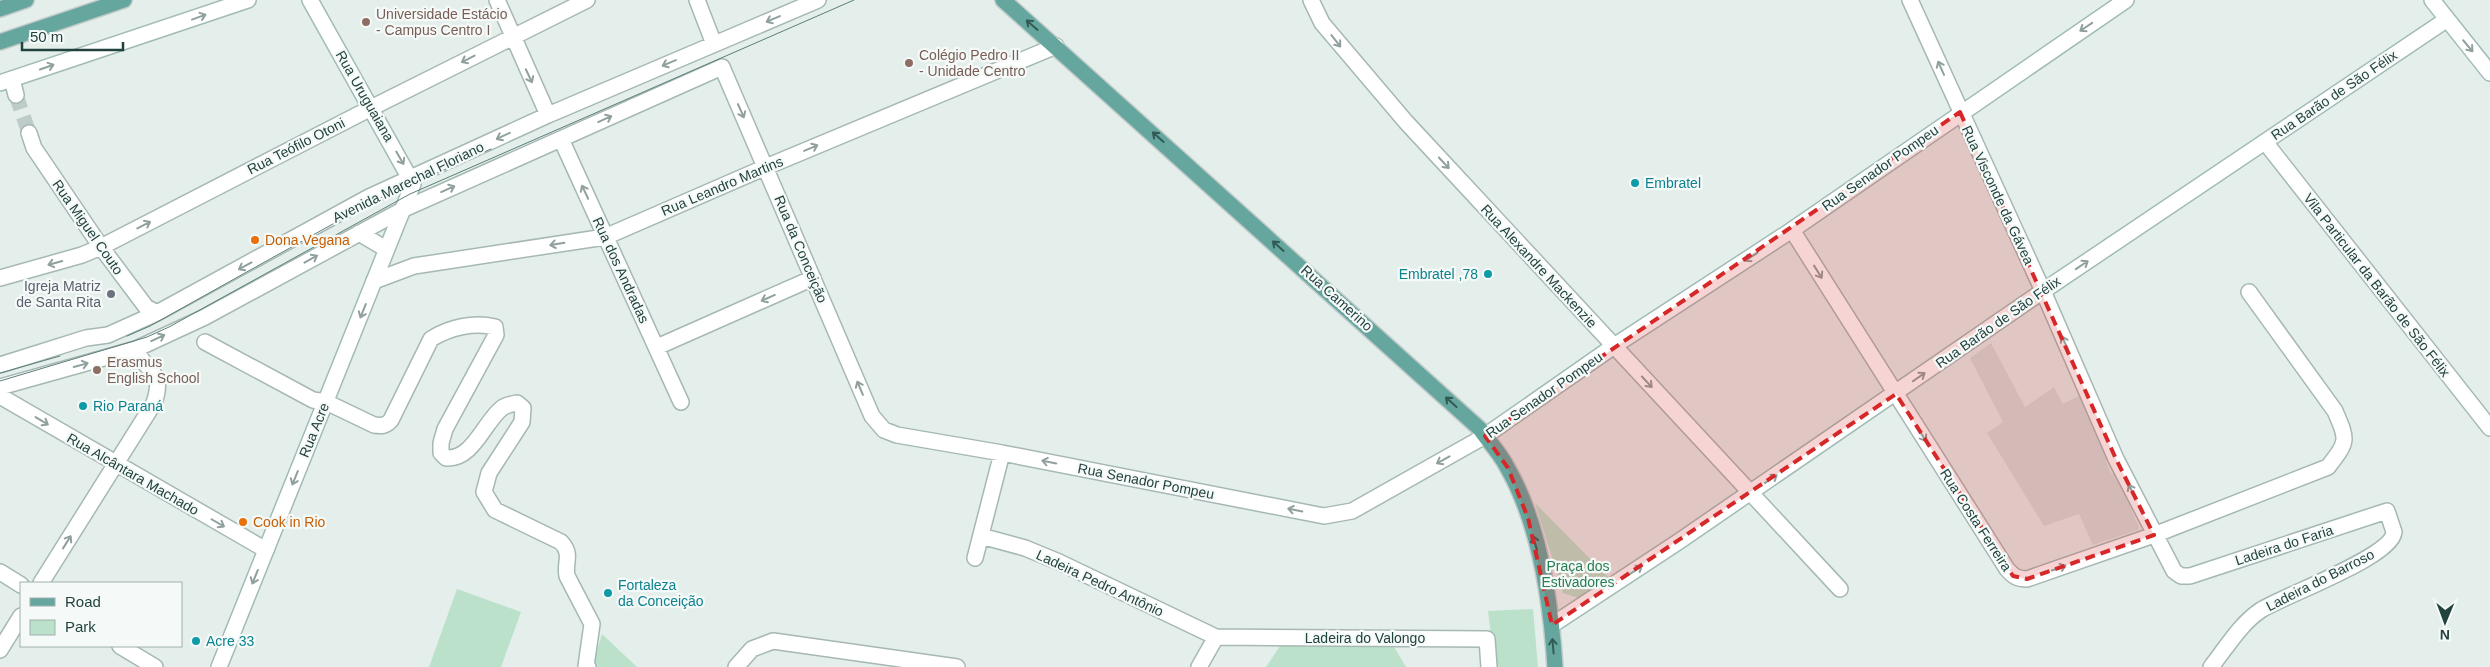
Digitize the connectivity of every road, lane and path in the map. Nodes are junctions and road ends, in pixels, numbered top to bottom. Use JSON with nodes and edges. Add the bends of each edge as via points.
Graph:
{"nodes":[{"id":1,"x":26,"y":0,"type":"edge"},
{"id":2,"x":124,"y":0,"type":"edge"},
{"id":3,"x":248,"y":0,"type":"edge"},
{"id":4,"x":310,"y":0,"type":"edge"},
{"id":5,"x":497,"y":0,"type":"edge"},
{"id":6,"x":587,"y":0,"type":"edge"},
{"id":7,"x":697,"y":0,"type":"edge"},
{"id":8,"x":818,"y":0,"type":"edge"},
{"id":9,"x":1003,"y":0,"type":"edge"},
{"id":10,"x":1311,"y":0,"type":"edge"},
{"id":11,"x":1910,"y":0,"type":"edge"},
{"id":12,"x":2126,"y":0,"type":"edge"},
{"id":13,"x":2432,"y":0,"type":"edge"},
{"id":14,"x":0,"y":9,"type":"edge"},
{"id":15,"x":2446,"y":20,"type":"junction"},
{"id":16,"x":512,"y":38,"type":"junction"},
{"id":17,"x":0,"y":42,"type":"edge"},
{"id":18,"x":714,"y":44,"type":"junction"},
{"id":19,"x":1056,"y":46,"type":"junction"},
{"id":20,"x":722,"y":67,"type":"joint"},
{"id":21,"x":2490,"y":73,"type":"edge"},
{"id":22,"x":6,"y":81,"type":"edge"},
{"id":23,"x":16,"y":95,"type":"tunnel mouth"},
{"id":24,"x":371,"y":108,"type":"junction"},
{"id":25,"x":1960,"y":112,"type":"junction"},
{"id":26,"x":548,"y":115,"type":"junction"},
{"id":27,"x":29,"y":133,"type":"tunnel mouth"},
{"id":28,"x":561,"y":139,"type":"junction"},
{"id":29,"x":2265,"y":142,"type":"junction"},
{"id":30,"x":766,"y":167,"type":"junction"},
{"id":31,"x":412,"y":178,"type":"junction"},
{"id":32,"x":404,"y":209,"type":"junction"},
{"id":33,"x":1792,"y":230,"type":"junction"},
{"id":34,"x":359,"y":233,"type":"junction"},
{"id":35,"x":605,"y":237,"type":"junction"},
{"id":36,"x":101,"y":247,"type":"junction"},
{"id":37,"x":386,"y":249,"type":"junction"},
{"id":38,"x":0,"y":278,"type":"edge"},
{"id":39,"x":813,"y":278,"type":"junction"},
{"id":40,"x":374,"y":281,"type":"junction"},
{"id":41,"x":2043,"y":291,"type":"junction"},
{"id":42,"x":2249,"y":292,"type":"dead end"},
{"id":43,"x":157,"y":312,"type":"junction"},
{"id":44,"x":205,"y":342,"type":"dead end"},
{"id":45,"x":1614,"y":346,"type":"junction"},
{"id":46,"x":657,"y":347,"type":"junction"},
{"id":47,"x":136,"y":349,"type":"junction"},
{"id":48,"x":0,"y":365,"type":"edge"},
{"id":49,"x":0,"y":387,"type":"edge"},
{"id":50,"x":1896,"y":394,"type":"junction"},
{"id":51,"x":0,"y":396,"type":"edge"},
{"id":52,"x":326,"y":402,"type":"junction"},
{"id":53,"x":681,"y":402,"type":"dead end"},
{"id":54,"x":2490,"y":428,"type":"edge"},
{"id":55,"x":884,"y":430,"type":"joint"},
{"id":56,"x":1485,"y":436,"type":"junction"},
{"id":57,"x":1002,"y":453,"type":"junction"},
{"id":58,"x":115,"y":464,"type":"junction"},
{"id":59,"x":1750,"y":494,"type":"junction"},
{"id":60,"x":2387,"y":511,"type":"joint"},
{"id":61,"x":2154,"y":535,"type":"junction"},
{"id":62,"x":981,"y":536,"type":"junction"},
{"id":63,"x":266,"y":550,"type":"junction"},
{"id":64,"x":975,"y":558,"type":"dead end"},
{"id":65,"x":0,"y":572,"type":"edge"},
{"id":66,"x":2180,"y":576,"type":"joint"},
{"id":67,"x":43,"y":582,"type":"edge"},
{"id":68,"x":20,"y":584,"type":"edge"},
{"id":69,"x":1840,"y":589,"type":"dead end"},
{"id":70,"x":20,"y":618,"type":"edge"},
{"id":71,"x":1552,"y":625,"type":"junction"},
{"id":72,"x":1216,"y":638,"type":"junction"},
{"id":73,"x":122,"y":647,"type":"edge"},
{"id":74,"x":0,"y":650,"type":"edge"},
{"id":75,"x":155,"y":667,"type":"edge"},
{"id":76,"x":219,"y":667,"type":"edge"},
{"id":77,"x":586,"y":667,"type":"edge"},
{"id":78,"x":736,"y":667,"type":"edge"},
{"id":79,"x":957,"y":667,"type":"edge"},
{"id":80,"x":1199,"y":667,"type":"edge"},
{"id":81,"x":1489,"y":667,"type":"edge"},
{"id":82,"x":1555,"y":667,"type":"edge"},
{"id":83,"x":2211,"y":667,"type":"edge"}],
"edges":[{"from":1,"to":14,"type":"main road"},
{"from":2,"to":17,"type":"main road"},
{"from":22,"to":3,"type":"street","one_way":true},
{"from":4,"to":24,"type":"street","name":"Rua Uruguaiana"},
{"from":5,"to":16,"type":"street"},
{"from":6,"to":16,"type":"street","name":"Rua Teófilo Otoni"},
{"from":7,"to":18,"type":"street"},
{"from":8,"to":18,"type":"street","name":"Avenida Marechal Floriano","one_way":true},
{"from":19,"to":9,"type":"main road","name":"Rua Camerino","one_way":true},
{"from":10,"to":45,"type":"street","name":"Rua Alexandre Mackenzie","one_way":true,"via":[[1322,23],[1406,122]]},
{"from":25,"to":11,"type":"street","name":"Rua Visconde da Gávea","one_way":true},
{"from":12,"to":25,"type":"street","name":"Rua Senador Pompeu","one_way":true},
{"from":13,"to":15,"type":"street"},
{"from":15,"to":21,"type":"street","one_way":true},
{"from":15,"to":29,"type":"street","name":"Rua Barão de São Félix"},
{"from":16,"to":24,"type":"street","name":"Rua Teófilo Otoni","one_way":true},
{"from":16,"to":26,"type":"street","one_way":true},
{"from":18,"to":26,"type":"street","name":"Avenida Marechal Floriano","one_way":true},
{"from":30,"to":19,"type":"street","name":"Rua Leandro Martins","one_way":true},
{"from":56,"to":19,"type":"main road","name":"Rua Camerino","one_way":true,"via":[[1465,414]]},
{"from":28,"to":20,"type":"street","name":"Avenida Marechal Floriano","one_way":true},
{"from":20,"to":30,"type":"street","name":"Rua da Conceição","one_way":true},
{"from":22,"to":23,"type":"street"},
{"from":24,"to":31,"type":"street","name":"Rua Uruguaiana","one_way":true},
{"from":36,"to":24,"type":"street","name":"Rua Teófilo Otoni","one_way":true},
{"from":25,"to":33,"type":"street","name":"Rua Senador Pompeu"},
{"from":25,"to":41,"type":"street","name":"Rua Visconde da Gávea"},
{"from":26,"to":31,"type":"street","name":"Avenida Marechal Floriano","one_way":true},
{"from":27,"to":36,"type":"street","name":"Rua Miguel Couto","via":[[34,148]]},
{"from":32,"to":28,"type":"street","name":"Avenida Marechal Floriano","one_way":true},
{"from":35,"to":28,"type":"street","name":"Rua dos Andradas","one_way":true},
{"from":41,"to":29,"type":"street","name":"Rua Barão de São Félix","one_way":true},
{"from":29,"to":54,"type":"street","name":"Vila Particular da Barão de São Félix"},
{"from":30,"to":35,"type":"street","name":"Rua Leandro Martins"},
{"from":30,"to":39,"type":"street","name":"Rua da Conceição"},
{"from":31,"to":32,"type":"street","name":"Rua Acre"},
{"from":31,"to":43,"type":"street","name":"Avenida Marechal Floriano","one_way":true},
{"from":32,"to":34,"type":"street","name":"Avenida Marechal Floriano"},
{"from":32,"to":37,"type":"street","name":"Rua Acre"},
{"from":33,"to":45,"type":"street","name":"Rua Senador Pompeu","one_way":true},
{"from":33,"to":50,"type":"street","name":"Rua Costa Ferreira","one_way":true},
{"from":34,"to":37,"type":"street"},
{"from":47,"to":34,"type":"street","name":"Avenida Marechal Floriano","one_way":true,"via":[[205,317]]},
{"from":35,"to":40,"type":"street","name":"Rua Leandro Martins","one_way":true,"via":[[414,266]]},
{"from":35,"to":46,"type":"street","name":"Rua dos Andradas"},
{"from":36,"to":38,"type":"street","name":"Rua Teófilo Otoni","one_way":true},
{"from":36,"to":43,"type":"street","name":"Rua Miguel Couto","via":[[146,306]]},
{"from":37,"to":40,"type":"street","name":"Rua Acre"},
{"from":39,"to":46,"type":"street","one_way":true},
{"from":55,"to":39,"type":"street","name":"Rua da Conceição","one_way":true,"via":[[872,416]]},
{"from":40,"to":52,"type":"street","name":"Rua Acre","one_way":true},
{"from":50,"to":41,"type":"street","name":"Rua Barão de São Félix","one_way":true},
{"from":61,"to":41,"type":"street","name":"Rua Visconde da Gávea","one_way":true,"via":[[2116,459]]},
{"from":42,"to":61,"type":"street","name":"Rua Costa Ferreira","via":[[2335,411],[2345,442],[2328,467]]},
{"from":43,"to":48,"type":"street","name":"Avenida Marechal Floriano","via":[[108,335],[86,338]]},
{"from":44,"to":52,"type":"street","via":[[312,400]]},
{"from":45,"to":56,"type":"street","name":"Rua Senador Pompeu"},
{"from":45,"to":59,"type":"street","name":"Rua Alexandre Mackenzie","one_way":true},
{"from":46,"to":53,"type":"street","name":"Rua dos Andradas"},
{"from":49,"to":47,"type":"street","name":"Avenida Marechal Floriano","one_way":true},
{"from":47,"to":58,"type":"street","via":[[155,375],[154,403]]},
{"from":59,"to":50,"type":"street","name":"Rua Barão de São Félix","one_way":true},
{"from":50,"to":61,"type":"street","name":"Rua Costa Ferreira","one_way":true,"via":[[2013,576],[2026,579]]},
{"from":51,"to":58,"type":"street","name":"Rua Alcântara Machado","one_way":true},
{"from":52,"to":63,"type":"street","name":"Rua Acre","one_way":true},
{"from":52,"to":77,"type":"street","via":[[374,425],[387,425],[431,339],[444,331],[469,326],[495,327],[496,335],[445,429],[441,453],[454,459],[465,453],[503,406],[517,403],[523,408],[522,422],[490,474],[484,492],[495,510],[561,542],[567,548],[570,556],[567,576],[592,624]]},
{"from":55,"to":57,"type":"street","name":"Rua Senador Pompeu","via":[[896,436]]},
{"from":56,"to":57,"type":"street","name":"Rua Senador Pompeu","one_way":true,"via":[[1352,511],[1324,516]]},
{"from":71,"to":56,"type":"main road","name":"Rua Camerino","one_way":true,"via":[[1544,577],[1528,518],[1508,468]]},
{"from":57,"to":62,"type":"street"},
{"from":58,"to":63,"type":"street","name":"Rua Alcântara Machado","one_way":true},
{"from":67,"to":58,"type":"street","one_way":true},
{"from":59,"to":69,"type":"street","name":"Rua Alexandre Mackenzie"},
{"from":71,"to":59,"type":"street","name":"Rua Barão de São Félix","one_way":true},
{"from":60,"to":66,"type":"street","name":"Ladeira do Faria","via":[[2190,576]]},
{"from":60,"to":83,"type":"street","name":"Ladeira do Barroso","via":[[2394,532],[2390,542],[2346,569],[2262,610],[2238,633]]},
{"from":61,"to":66,"type":"street","name":"Rua Visconde da Gávea"},
{"from":62,"to":64,"type":"street"},
{"from":62,"to":72,"type":"street","name":"Ladeira Pedro Antônio","via":[[1025,548],[1059,562]]},
{"from":63,"to":76,"type":"street","name":"Rua Acre","one_way":true},
{"from":65,"to":68,"type":"street"},
{"from":70,"to":74,"type":"street"},
{"from":82,"to":71,"type":"main road","name":"Rua Camerino","one_way":true},
{"from":72,"to":80,"type":"street"},
{"from":72,"to":81,"type":"street","name":"Ladeira do Valongo","via":[[1487,639]]},
{"from":73,"to":75,"type":"street"},
{"from":78,"to":79,"type":"street","via":[[752,649],[773,641]]}]}
